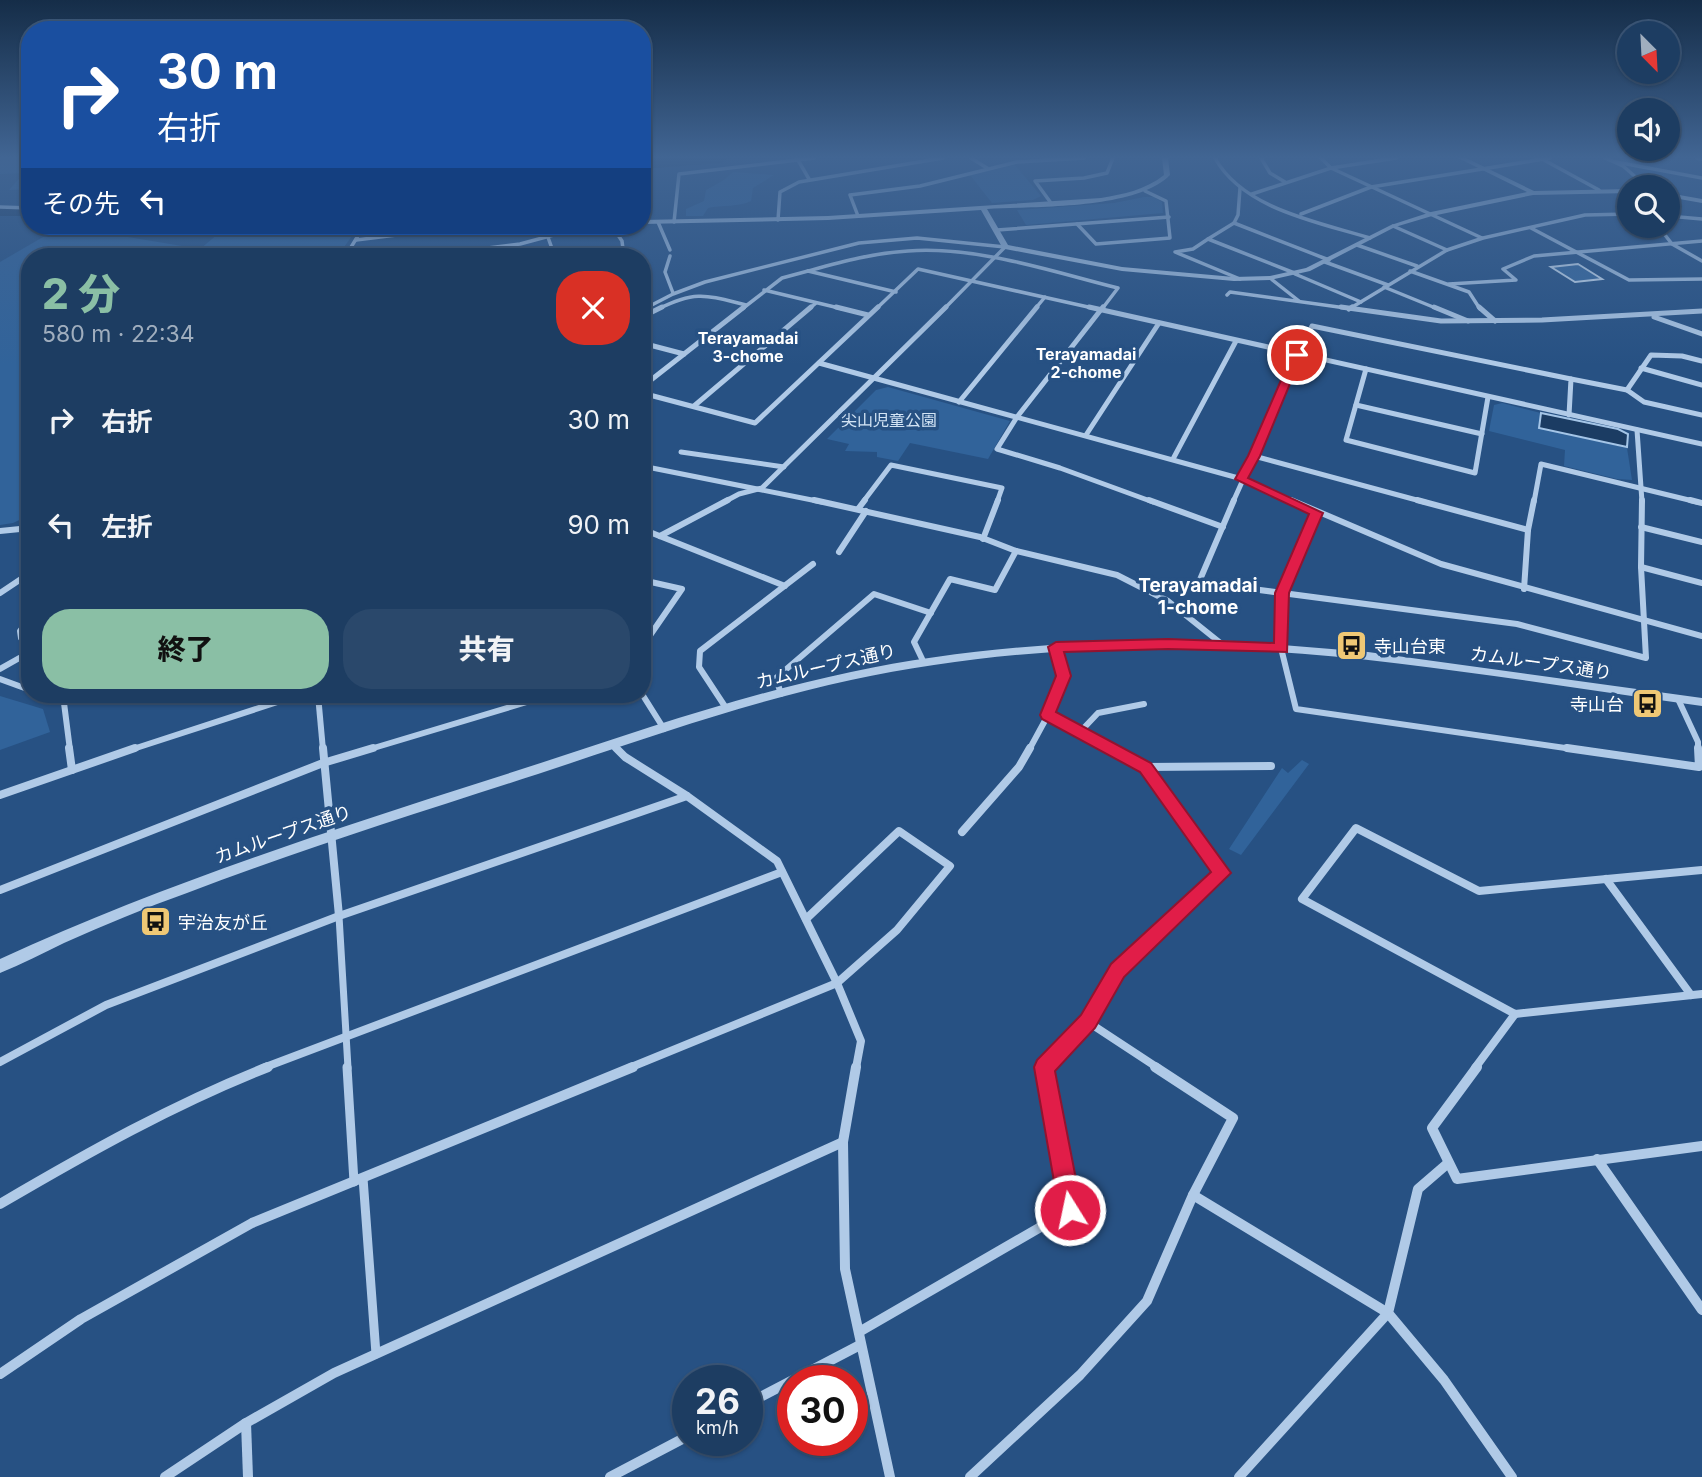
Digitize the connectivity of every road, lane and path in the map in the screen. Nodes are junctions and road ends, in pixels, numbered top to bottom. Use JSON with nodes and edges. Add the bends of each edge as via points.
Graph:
{"nodes":[{"id":1,"x":660,"y":227,"type":"edge"},
{"id":2,"x":995,"y":227,"type":"edge"},
{"id":3,"x":1038,"y":227,"type":"edge"},
{"id":4,"x":1080,"y":227,"type":"edge"},
{"id":5,"x":1169,"y":227,"type":"edge"},
{"id":6,"x":1226,"y":227,"type":"edge"},
{"id":7,"x":1244,"y":227,"type":"edge"},
{"id":8,"x":1338,"y":227,"type":"edge"},
{"id":9,"x":1391,"y":227,"type":"edge"},
{"id":10,"x":1395,"y":227,"type":"edge"},
{"id":11,"x":1459,"y":227,"type":"edge"},
{"id":12,"x":1530,"y":227,"type":"joint"},
{"id":13,"x":997,"y":230,"type":"junction"},
{"id":14,"x":359,"y":235,"type":"edge"},
{"id":15,"x":397,"y":235,"type":"edge"},
{"id":16,"x":549,"y":235,"type":"joint"},
{"id":17,"x":1370,"y":238,"type":"junction"},
{"id":18,"x":1483,"y":238,"type":"junction"},
{"id":19,"x":1667,"y":238,"type":"edge"},
{"id":20,"x":1208,"y":239,"type":"junction"},
{"id":21,"x":356,"y":240,"type":"junction"},
{"id":22,"x":1702,"y":241,"type":"edge"},
{"id":23,"x":1672,"y":244,"type":"junction"},
{"id":24,"x":1357,"y":245,"type":"junction"},
{"id":25,"x":1005,"y":247,"type":"junction"},
{"id":26,"x":351,"y":248,"type":"edge"},
{"id":27,"x":487,"y":248,"type":"edge"},
{"id":28,"x":553,"y":248,"type":"edge"},
{"id":29,"x":670,"y":250,"type":"dead end"},
{"id":30,"x":1447,"y":250,"type":"junction"},
{"id":31,"x":1575,"y":252,"type":"junction"},
{"id":32,"x":670,"y":256,"type":"dead end"},
{"id":33,"x":992,"y":259,"type":"junction"},
{"id":34,"x":1327,"y":261,"type":"junction"},
{"id":35,"x":1702,"y":261,"type":"edge"},
{"id":36,"x":1417,"y":266,"type":"junction"},
{"id":37,"x":808,"y":271,"type":"junction"},
{"id":38,"x":1410,"y":271,"type":"junction"},
{"id":39,"x":1296,"y":274,"type":"junction"},
{"id":40,"x":1270,"y":278,"type":"junction"},
{"id":41,"x":1240,"y":279,"type":"junction"},
{"id":42,"x":1702,"y":279,"type":"edge"},
{"id":43,"x":971,"y":280,"type":"junction"},
{"id":44,"x":1449,"y":284,"type":"junction"},
{"id":45,"x":1386,"y":286,"type":"junction"},
{"id":46,"x":764,"y":290,"type":"junction"},
{"id":47,"x":896,"y":292,"type":"junction"},
{"id":48,"x":673,"y":293,"type":"junction"},
{"id":49,"x":1227,"y":295,"type":"dead end"},
{"id":50,"x":1045,"y":297,"type":"junction"},
{"id":51,"x":1360,"y":302,"type":"junction"},
{"id":52,"x":816,"y":303,"type":"junction"},
{"id":53,"x":1302,"y":303,"type":"junction"},
{"id":54,"x":651,"y":305,"type":"edge"},
{"id":55,"x":746,"y":305,"type":"junction"},
{"id":56,"x":1101,"y":309,"type":"junction"},
{"id":57,"x":1348,"y":309,"type":"junction"},
{"id":58,"x":1702,"y":311,"type":"edge"},
{"id":59,"x":651,"y":312,"type":"edge"},
{"id":60,"x":868,"y":315,"type":"junction"},
{"id":61,"x":1650,"y":315,"type":"junction"},
{"id":62,"x":1469,"y":321,"type":"junction"},
{"id":63,"x":1495,"y":322,"type":"junction"},
{"id":64,"x":1159,"y":323,"type":"junction"},
{"id":65,"x":1702,"y":334,"type":"edge"},
{"id":66,"x":1236,"y":341,"type":"junction"},
{"id":67,"x":651,"y":345,"type":"edge"},
{"id":68,"x":684,"y":354,"type":"junction"},
{"id":69,"x":1297,"y":355,"type":"junction"},
{"id":70,"x":1702,"y":361,"type":"edge"},
{"id":71,"x":819,"y":363,"type":"junction"},
{"id":72,"x":1641,"y":368,"type":"junction"},
{"id":73,"x":1366,"y":369,"type":"junction"},
{"id":74,"x":876,"y":379,"type":"junction"},
{"id":75,"x":1571,"y":379,"type":"junction"},
{"id":76,"x":651,"y":382,"type":"edge"},
{"id":77,"x":1702,"y":385,"type":"edge"},
{"id":78,"x":1627,"y":390,"type":"junction"},
{"id":79,"x":651,"y":393,"type":"edge"},
{"id":80,"x":1488,"y":397,"type":"junction"},
{"id":81,"x":959,"y":402,"type":"junction"},
{"id":82,"x":1356,"y":405,"type":"junction"},
{"id":83,"x":694,"y":407,"type":"junction"},
{"id":84,"x":1569,"y":415,"type":"junction"},
{"id":85,"x":1702,"y":415,"type":"edge"},
{"id":86,"x":1017,"y":416,"type":"junction"},
{"id":87,"x":1637,"y":430,"type":"junction"},
{"id":88,"x":1482,"y":434,"type":"junction"},
{"id":89,"x":1086,"y":435,"type":"junction"},
{"id":90,"x":1702,"y":444,"type":"edge"},
{"id":91,"x":681,"y":452,"type":"dead end"},
{"id":92,"x":1254,"y":456,"type":"junction"},
{"id":93,"x":1173,"y":460,"type":"junction"},
{"id":94,"x":784,"y":467,"type":"junction"},
{"id":95,"x":651,"y":468,"type":"edge"},
{"id":96,"x":1241,"y":479,"type":"junction"},
{"id":97,"x":762,"y":488,"type":"junction"},
{"id":98,"x":1642,"y":488,"type":"junction"},
{"id":99,"x":1702,"y":503,"type":"edge"},
{"id":100,"x":858,"y":509,"type":"junction"},
{"id":101,"x":866,"y":512,"type":"junction"},
{"id":102,"x":1316,"y":513,"type":"junction"},
{"id":103,"x":1223,"y":527,"type":"junction"},
{"id":104,"x":1641,"y":527,"type":"junction"},
{"id":105,"x":21,"y":530,"type":"edge"},
{"id":106,"x":1528,"y":530,"type":"junction"},
{"id":107,"x":651,"y":532,"type":"edge"},
{"id":108,"x":2,"y":533,"type":"edge"},
{"id":109,"x":660,"y":536,"type":"junction"},
{"id":110,"x":983,"y":539,"type":"junction"},
{"id":111,"x":1702,"y":542,"type":"edge"},
{"id":112,"x":1016,"y":551,"type":"junction"},
{"id":113,"x":839,"y":552,"type":"dead end"},
{"id":114,"x":813,"y":564,"type":"dead end"},
{"id":115,"x":1641,"y":567,"type":"junction"},
{"id":116,"x":21,"y":579,"type":"edge"},
{"id":117,"x":651,"y":582,"type":"edge"},
{"id":118,"x":1702,"y":583,"type":"edge"},
{"id":119,"x":785,"y":586,"type":"junction"},
{"id":120,"x":1524,"y":589,"type":"junction"},
{"id":121,"x":0,"y":593,"type":"edge"},
{"id":122,"x":1282,"y":593,"type":"junction"},
{"id":123,"x":931,"y":613,"type":"junction"},
{"id":124,"x":1646,"y":620,"type":"junction"},
{"id":125,"x":651,"y":634,"type":"edge"},
{"id":126,"x":1702,"y":636,"type":"edge"},
{"id":127,"x":1223,"y":645,"type":"junction"},
{"id":128,"x":1056,"y":647,"type":"junction"},
{"id":129,"x":1281,"y":648,"type":"junction"},
{"id":130,"x":21,"y":657,"type":"edge"},
{"id":131,"x":924,"y":663,"type":"junction"},
{"id":132,"x":0,"y":669,"type":"edge"},
{"id":133,"x":0,"y":679,"type":"edge"},
{"id":134,"x":21,"y":687,"type":"edge"},
{"id":135,"x":781,"y":694,"type":"junction"},
{"id":136,"x":1678,"y":699,"type":"junction"},
{"id":137,"x":1702,"y":702,"type":"edge"},
{"id":138,"x":64,"y":703,"type":"edge"},
{"id":139,"x":273,"y":703,"type":"edge"},
{"id":140,"x":319,"y":703,"type":"edge"},
{"id":141,"x":523,"y":703,"type":"edge"},
{"id":142,"x":648,"y":703,"type":"edge"},
{"id":143,"x":1144,"y":704,"type":"dead end"},
{"id":144,"x":726,"y":708,"type":"junction"},
{"id":145,"x":1048,"y":715,"type":"junction"},
{"id":146,"x":664,"y":729,"type":"junction"},
{"id":147,"x":1080,"y":732,"type":"junction"},
{"id":148,"x":613,"y":745,"type":"junction"},
{"id":149,"x":323,"y":763,"type":"junction"},
{"id":150,"x":1271,"y":766,"type":"dead end"},
{"id":151,"x":1145,"y":767,"type":"junction"},
{"id":152,"x":72,"y":770,"type":"junction"},
{"id":153,"x":0,"y":795,"type":"edge"},
{"id":154,"x":687,"y":796,"type":"junction"},
{"id":155,"x":962,"y":832,"type":"dead end"},
{"id":156,"x":331,"y":835,"type":"junction"},
{"id":157,"x":1702,"y":870,"type":"edge"},
{"id":158,"x":782,"y":872,"type":"junction"},
{"id":159,"x":1606,"y":879,"type":"junction"},
{"id":160,"x":0,"y":890,"type":"edge"},
{"id":161,"x":339,"y":916,"type":"junction"},
{"id":162,"x":806,"y":919,"type":"junction"},
{"id":163,"x":0,"y":966,"type":"edge"},
{"id":164,"x":837,"y":983,"type":"junction"},
{"id":165,"x":1702,"y":994,"type":"edge"},
{"id":166,"x":1691,"y":995,"type":"junction"},
{"id":167,"x":1515,"y":1014,"type":"junction"},
{"id":168,"x":1088,"y":1022,"type":"junction"},
{"id":169,"x":346,"y":1035,"type":"junction"},
{"id":170,"x":0,"y":1062,"type":"edge"},
{"id":171,"x":843,"y":1142,"type":"junction"},
{"id":172,"x":1702,"y":1146,"type":"edge"},
{"id":173,"x":1597,"y":1159,"type":"junction"},
{"id":174,"x":1447,"y":1164,"type":"junction"},
{"id":175,"x":359,"y":1180,"type":"junction"},
{"id":176,"x":1193,"y":1195,"type":"junction"},
{"id":177,"x":0,"y":1204,"type":"edge"},
{"id":178,"x":1702,"y":1310,"type":"edge"},
{"id":179,"x":1388,"y":1313,"type":"junction"},
{"id":180,"x":859,"y":1332,"type":"junction"},
{"id":181,"x":860,"y":1345,"type":"junction"},
{"id":182,"x":376,"y":1354,"type":"junction"},
{"id":183,"x":0,"y":1374,"type":"edge"},
{"id":184,"x":763,"y":1396,"type":"edge"},
{"id":185,"x":246,"y":1423,"type":"junction"},
{"id":186,"x":672,"y":1444,"type":"edge"},
{"id":187,"x":166,"y":1477,"type":"edge"},
{"id":188,"x":248,"y":1477,"type":"edge"},
{"id":189,"x":610,"y":1477,"type":"edge"},
{"id":190,"x":890,"y":1477,"type":"edge"},
{"id":191,"x":970,"y":1477,"type":"edge"},
{"id":192,"x":1239,"y":1477,"type":"edge"},
{"id":193,"x":1512,"y":1477,"type":"edge"}],
"edges":[{"from":1,"to":29,"type":"street"},
{"from":2,"to":13,"type":"street"},
{"from":3,"to":13,"type":"street"},
{"from":4,"to":5,"type":"street","via":[[1096,244],[1170,239]]},
{"from":6,"to":20,"type":"street"},
{"from":7,"to":34,"type":"street"},
{"from":8,"to":17,"type":"street"},
{"from":9,"to":17,"type":"street"},
{"from":10,"to":30,"type":"street"},
{"from":11,"to":18,"type":"street"},
{"from":12,"to":18,"type":"street"},
{"from":12,"to":31,"type":"street"},
{"from":13,"to":25,"type":"street"},
{"from":14,"to":21,"type":"street"},
{"from":15,"to":21,"type":"street"},
{"from":16,"to":27,"type":"street"},
{"from":16,"to":28,"type":"street"},
{"from":17,"to":24,"type":"street"},
{"from":18,"to":30,"type":"street"},
{"from":19,"to":23,"type":"street"},
{"from":20,"to":39,"type":"street"},
{"from":20,"to":41,"type":"street","via":[[1193,249],[1175,252]]},
{"from":21,"to":26,"type":"street"},
{"from":22,"to":23,"type":"street"},
{"from":23,"to":31,"type":"street"},
{"from":23,"to":35,"type":"street"},
{"from":24,"to":34,"type":"street"},
{"from":24,"to":36,"type":"street"},
{"from":25,"to":33,"type":"street"},
{"from":25,"to":41,"type":"street","via":[[1122,269]]},
{"from":25,"to":48,"type":"street","via":[[887,239],[811,253]]},
{"from":30,"to":36,"type":"street"},
{"from":31,"to":42,"type":"street","via":[[1629,280]]},
{"from":31,"to":44,"type":"street","via":[[1534,256],[1503,269],[1516,280]]},
{"from":32,"to":48,"type":"street","via":[[665,272]]},
{"from":33,"to":37,"type":"street","via":[[908,251]]},
{"from":33,"to":43,"type":"street"},
{"from":33,"to":56,"type":"street","via":[[1118,288]]},
{"from":34,"to":39,"type":"street"},
{"from":34,"to":45,"type":"street"},
{"from":36,"to":38,"type":"street"},
{"from":37,"to":46,"type":"street","via":[[782,278]]},
{"from":37,"to":47,"type":"street"},
{"from":38,"to":44,"type":"street"},
{"from":38,"to":45,"type":"street"},
{"from":39,"to":40,"type":"street"},
{"from":39,"to":51,"type":"street"},
{"from":40,"to":41,"type":"street"},
{"from":40,"to":53,"type":"street"},
{"from":43,"to":47,"type":"street","via":[[918,269]]},
{"from":43,"to":50,"type":"street"},
{"from":43,"to":74,"type":"street"},
{"from":44,"to":63,"type":"street","via":[[1469,292]]},
{"from":45,"to":51,"type":"street"},
{"from":45,"to":62,"type":"street"},
{"from":46,"to":52,"type":"street"},
{"from":46,"to":55,"type":"street"},
{"from":47,"to":60,"type":"street"},
{"from":48,"to":54,"type":"street"},
{"from":49,"to":53,"type":"street"},
{"from":50,"to":56,"type":"street"},
{"from":50,"to":81,"type":"street"},
{"from":51,"to":57,"type":"street"},
{"from":52,"to":60,"type":"street"},
{"from":52,"to":83,"type":"street"},
{"from":53,"to":57,"type":"street"},
{"from":55,"to":59,"type":"street","via":[[700,294]]},
{"from":55,"to":68,"type":"street"},
{"from":56,"to":64,"type":"street"},
{"from":56,"to":86,"type":"street"},
{"from":57,"to":62,"type":"street"},
{"from":58,"to":61,"type":"street"},
{"from":60,"to":71,"type":"street"},
{"from":61,"to":63,"type":"street"},
{"from":61,"to":65,"type":"street"},
{"from":62,"to":63,"type":"street"},
{"from":64,"to":66,"type":"street"},
{"from":64,"to":89,"type":"street"},
{"from":66,"to":69,"type":"street"},
{"from":66,"to":93,"type":"street"},
{"from":67,"to":68,"type":"street"},
{"from":68,"to":76,"type":"street"},
{"from":69,"to":73,"type":"street"},
{"from":69,"to":75,"type":"street","via":[[1311,326]]},
{"from":69,"to":92,"type":"street"},
{"from":70,"to":72,"type":"street","via":[[1651,355]]},
{"from":71,"to":74,"type":"street"},
{"from":71,"to":83,"type":"street","via":[[755,423]]},
{"from":72,"to":77,"type":"street"},
{"from":72,"to":78,"type":"street"},
{"from":73,"to":80,"type":"street"},
{"from":73,"to":82,"type":"street"},
{"from":74,"to":81,"type":"street"},
{"from":74,"to":94,"type":"street"},
{"from":75,"to":78,"type":"street"},
{"from":75,"to":84,"type":"street"},
{"from":78,"to":85,"type":"street","via":[[1644,401]]},
{"from":79,"to":83,"type":"street"},
{"from":80,"to":84,"type":"street"},
{"from":80,"to":88,"type":"street"},
{"from":81,"to":86,"type":"street"},
{"from":82,"to":88,"type":"street"},
{"from":82,"to":88,"type":"street","via":[[1346,440],[1475,473]]},
{"from":84,"to":87,"type":"street"},
{"from":86,"to":89,"type":"street"},
{"from":86,"to":103,"type":"street","via":[[997,449]]},
{"from":87,"to":90,"type":"street"},
{"from":87,"to":98,"type":"street"},
{"from":89,"to":93,"type":"street"},
{"from":91,"to":94,"type":"street"},
{"from":92,"to":96,"type":"street"},
{"from":92,"to":106,"type":"street"},
{"from":93,"to":96,"type":"street"},
{"from":94,"to":97,"type":"street"},
{"from":95,"to":97,"type":"street"},
{"from":96,"to":102,"type":"street"},
{"from":96,"to":103,"type":"street"},
{"from":97,"to":100,"type":"street"},
{"from":97,"to":109,"type":"street","via":[[739,494]]},
{"from":98,"to":99,"type":"street"},
{"from":98,"to":104,"type":"street"},
{"from":98,"to":106,"type":"street","via":[[1541,464]]},
{"from":100,"to":101,"type":"street"},
{"from":100,"to":110,"type":"street","via":[[891,465],[1002,488]]},
{"from":101,"to":110,"type":"street"},
{"from":101,"to":113,"type":"street"},
{"from":102,"to":120,"type":"street","via":[[1441,564]]},
{"from":102,"to":122,"type":"street"},
{"from":103,"to":122,"type":"street","via":[[1199,582]]},
{"from":104,"to":111,"type":"street"},
{"from":104,"to":115,"type":"street"},
{"from":105,"to":108,"type":"street"},
{"from":106,"to":120,"type":"street"},
{"from":107,"to":109,"type":"street"},
{"from":109,"to":119,"type":"street"},
{"from":110,"to":112,"type":"street"},
{"from":112,"to":123,"type":"street","via":[[995,590],[950,579]]},
{"from":112,"to":127,"type":"street","via":[[1132,580],[1202,625]]},
{"from":114,"to":119,"type":"street"},
{"from":115,"to":118,"type":"street"},
{"from":115,"to":124,"type":"street"},
{"from":116,"to":121,"type":"street"},
{"from":117,"to":125,"type":"street","via":[[682,589]]},
{"from":119,"to":144,"type":"street","via":[[700,650],[699,667]]},
{"from":120,"to":124,"type":"street"},
{"from":122,"to":124,"type":"street","via":[[1517,624],[1646,658]]},
{"from":122,"to":129,"type":"street"},
{"from":123,"to":131,"type":"street","via":[[914,642]]},
{"from":123,"to":135,"type":"street","via":[[874,593],[776,678]]},
{"from":124,"to":126,"type":"street"},
{"from":127,"to":128,"type":"street","name":"カムループス通り"},
{"from":127,"to":129,"type":"street","name":"カムループス通り"},
{"from":128,"to":131,"type":"street","name":"カムループス通り"},
{"from":128,"to":145,"type":"street","via":[[1063,676]]},
{"from":129,"to":136,"type":"street","name":"カムループス通り"},
{"from":129,"to":136,"type":"street","via":[[1296,709],[1699,767],[1698,742]]},
{"from":130,"to":132,"type":"street"},
{"from":131,"to":135,"type":"street","name":"カムループス通り"},
{"from":133,"to":134,"type":"street"},
{"from":135,"to":144,"type":"street","name":"カムループス通り"},
{"from":136,"to":137,"type":"street","name":"カムループス通り"},
{"from":138,"to":152,"type":"street"},
{"from":139,"to":152,"type":"street"},
{"from":140,"to":149,"type":"street"},
{"from":141,"to":149,"type":"street"},
{"from":142,"to":146,"type":"street"},
{"from":143,"to":147,"type":"street","via":[[1098,713]]},
{"from":144,"to":146,"type":"street","name":"カムループス通り"},
{"from":145,"to":147,"type":"street"},
{"from":145,"to":155,"type":"street","via":[[1019,766]]},
{"from":146,"to":148,"type":"street","name":"カムループス通り"},
{"from":147,"to":151,"type":"street"},
{"from":148,"to":154,"type":"street"},
{"from":148,"to":156,"type":"street","name":"カムループス通り"},
{"from":149,"to":156,"type":"street"},
{"from":149,"to":160,"type":"street"},
{"from":150,"to":151,"type":"street"},
{"from":151,"to":168,"type":"street","via":[[1222,873],[1118,971]]},
{"from":152,"to":153,"type":"street"},
{"from":154,"to":158,"type":"street","via":[[777,861]]},
{"from":154,"to":161,"type":"street"},
{"from":156,"to":161,"type":"street"},
{"from":156,"to":163,"type":"street","name":"カムループス通り","via":[[182,887]]},
{"from":157,"to":159,"type":"street"},
{"from":158,"to":162,"type":"street"},
{"from":158,"to":169,"type":"street"},
{"from":159,"to":166,"type":"street"},
{"from":159,"to":167,"type":"street","via":[[1479,891],[1356,828],[1302,899]]},
{"from":161,"to":169,"type":"street"},
{"from":161,"to":170,"type":"street","via":[[106,1005]]},
{"from":162,"to":164,"type":"street"},
{"from":162,"to":164,"type":"street","via":[[899,831],[950,866],[897,930]]},
{"from":164,"to":171,"type":"street","via":[[861,1041]]},
{"from":164,"to":175,"type":"street"},
{"from":165,"to":166,"type":"street"},
{"from":166,"to":167,"type":"street"},
{"from":167,"to":174,"type":"street","via":[[1432,1128]]},
{"from":168,"to":176,"type":"street","via":[[1233,1118]]},
{"from":168,"to":180,"type":"street","via":[[1044,1067],[1070,1210]]},
{"from":169,"to":175,"type":"street"},
{"from":169,"to":177,"type":"street","via":[[207,1091]]},
{"from":171,"to":180,"type":"street","via":[[845,1269]]},
{"from":171,"to":182,"type":"street"},
{"from":172,"to":173,"type":"street"},
{"from":173,"to":174,"type":"street","via":[[1457,1179]]},
{"from":173,"to":178,"type":"street"},
{"from":174,"to":179,"type":"street","via":[[1418,1189]]},
{"from":175,"to":182,"type":"street"},
{"from":175,"to":183,"type":"street","via":[[252,1223],[81,1319]]},
{"from":176,"to":179,"type":"street"},
{"from":176,"to":191,"type":"street","via":[[1147,1301],[1080,1375]]},
{"from":179,"to":192,"type":"street"},
{"from":179,"to":193,"type":"street","via":[[1444,1380]]},
{"from":180,"to":181,"type":"street"},
{"from":181,"to":184,"type":"street"},
{"from":181,"to":190,"type":"street"},
{"from":182,"to":185,"type":"street"},
{"from":185,"to":187,"type":"street"},
{"from":185,"to":188,"type":"street"},
{"from":186,"to":189,"type":"street"}]}
